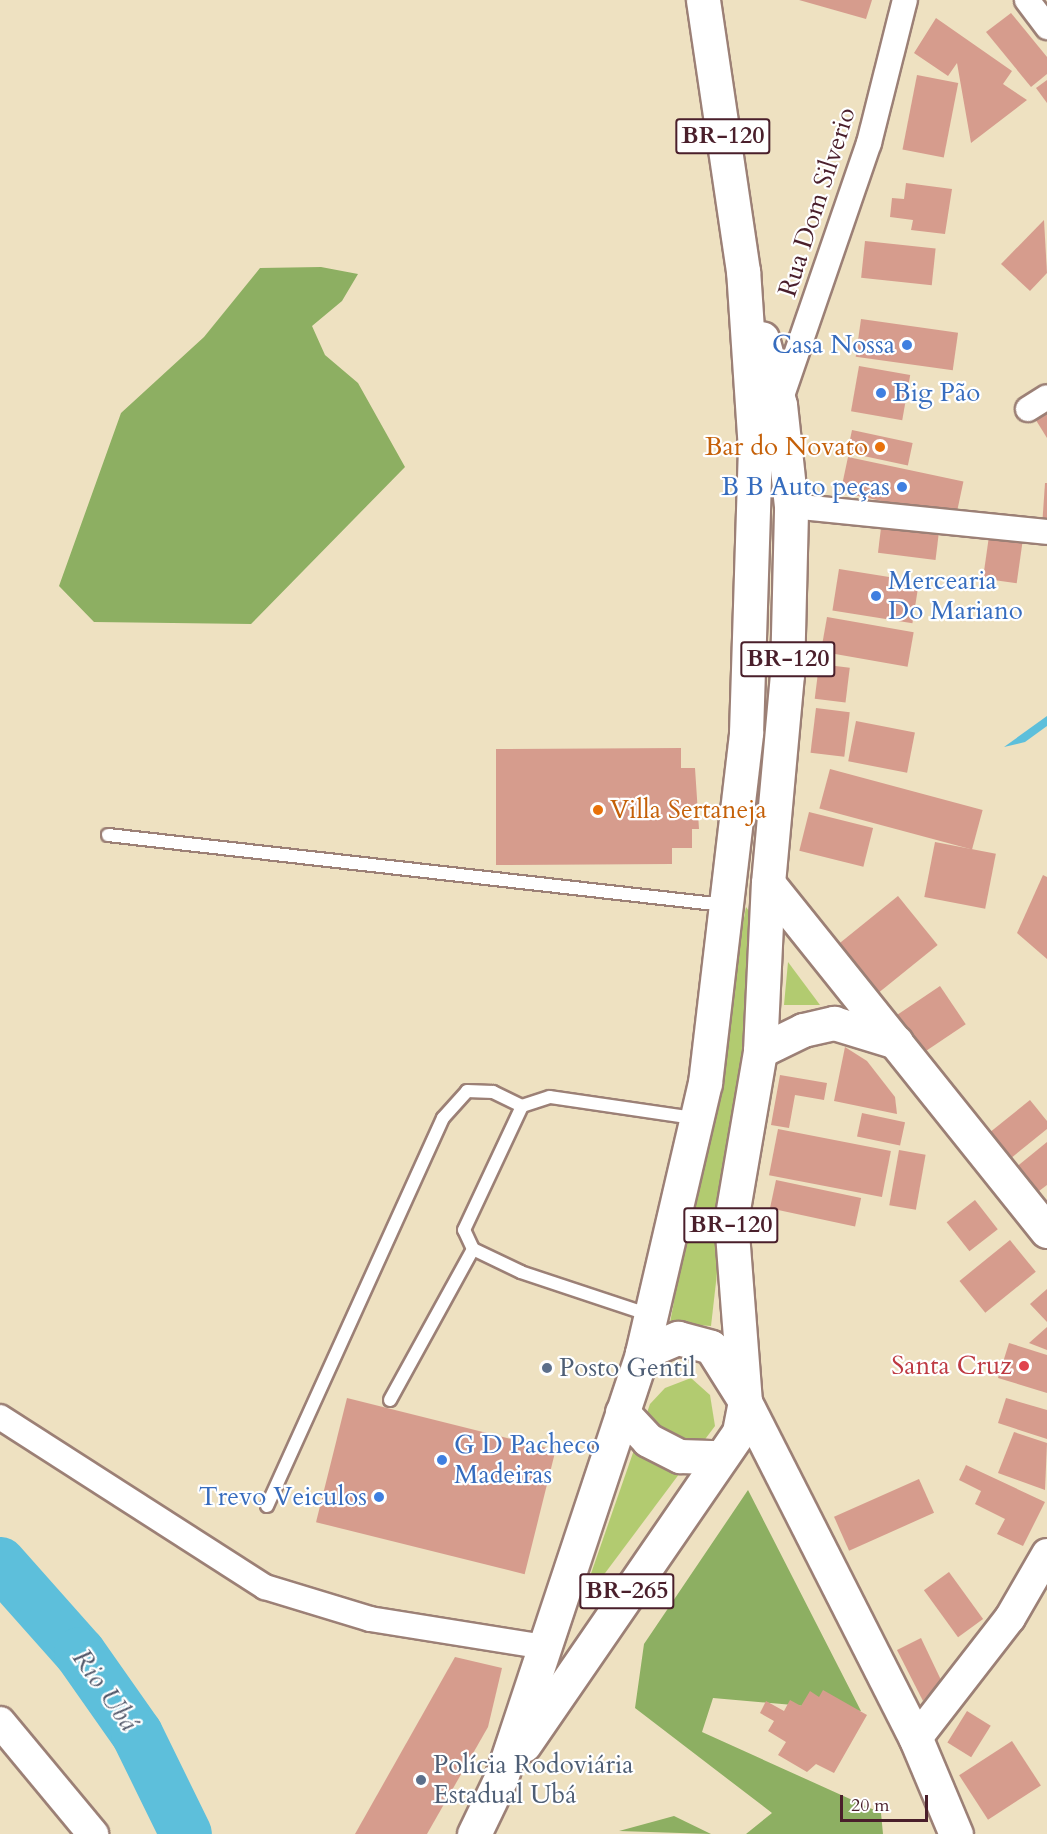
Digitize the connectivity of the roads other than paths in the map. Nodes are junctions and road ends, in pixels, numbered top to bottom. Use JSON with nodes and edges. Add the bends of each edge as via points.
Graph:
{"nodes":[{"id":1,"x":703,"y":0,"type":"edge"},
{"id":2,"x":905,"y":0,"type":"edge"},
{"id":3,"x":1028,"y":0,"type":"edge"},
{"id":4,"x":1047,"y":27,"type":"edge"},
{"id":5,"x":743,"y":271,"type":"junction"},
{"id":6,"x":780,"y":405,"type":"junction"},
{"id":7,"x":755,"y":450,"type":"junction"},
{"id":8,"x":791,"y":506,"type":"junction"},
{"id":9,"x":1047,"y":532,"type":"edge"},
{"id":10,"x":746,"y":733,"type":"junction"},
{"id":11,"x":108,"y":835,"type":"dead end"},
{"id":12,"x":768,"y":883,"type":"junction"},
{"id":13,"x":725,"y":905,"type":"junction"},
{"id":14,"x":896,"y":1042,"type":"junction"},
{"id":15,"x":760,"y":1051,"type":"junction"},
{"id":16,"x":522,"y":1106,"type":"junction"},
{"id":17,"x":697,"y":1118,"type":"junction"},
{"id":18,"x":1047,"y":1231,"type":"edge"},
{"id":19,"x":473,"y":1249,"type":"junction"},
{"id":20,"x":651,"y":1315,"type":"junction"},
{"id":21,"x":642,"y":1353,"type":"junction"},
{"id":22,"x":390,"y":1400,"type":"dead end"},
{"id":23,"x":745,"y":1402,"type":"junction"},
{"id":24,"x":622,"y":1412,"type":"junction"},
{"id":25,"x":0,"y":1417,"type":"edge"},
{"id":26,"x":718,"y":1457,"type":"junction"},
{"id":27,"x":267,"y":1506,"type":"dead end"},
{"id":28,"x":1047,"y":1554,"type":"edge"},
{"id":29,"x":545,"y":1647,"type":"junction"},
{"id":30,"x":0,"y":1722,"type":"edge"},
{"id":31,"x":915,"y":1739,"type":"junction"},
{"id":32,"x":501,"y":1778,"type":"junction"},
{"id":33,"x":93,"y":1834,"type":"edge"},
{"id":34,"x":474,"y":1834,"type":"edge"},
{"id":35,"x":956,"y":1834,"type":"edge"}],
"edges":[{"from":1,"to":5,"type":"main road","number":"BR-120"},
{"from":2,"to":6,"type":"street","name":"Rua Dom Silverio","via":[[869,143]]},
{"from":3,"to":4,"type":"street"},
{"from":5,"to":6,"type":"main road","number":"BR-120"},
{"from":5,"to":7,"type":"main road","number":"BR-120"},
{"from":6,"to":7,"type":"street","name":"Rua Dom Silverio"},
{"from":6,"to":8,"type":"main road","number":"BR-120"},
{"from":7,"to":10,"type":"main road","number":"BR-120"},
{"from":8,"to":9,"type":"street"},
{"from":8,"to":12,"type":"main road","number":"BR-120","via":[[788,675]]},
{"from":10,"to":12,"type":"main road","via":[[754,849]]},
{"from":10,"to":13,"type":"main road","number":"BR-120"},
{"from":11,"to":13,"type":"lane"},
{"from":12,"to":14,"type":"main road"},
{"from":12,"to":15,"type":"main road","number":"BR-120"},
{"from":13,"to":17,"type":"main road","number":"BR-120"},
{"from":14,"to":15,"type":"main road","via":[[834,1023],[802,1030]]},
{"from":14,"to":18,"type":"main road"},
{"from":15,"to":23,"type":"main road","number":"BR-120","via":[[731,1221]]},
{"from":16,"to":17,"type":"lane","via":[[550,1097]]},
{"from":16,"to":19,"type":"lane","via":[[472,1206],[464,1230]]},
{"from":16,"to":27,"type":"lane","via":[[493,1092],[467,1090],[443,1118]]},
{"from":17,"to":20,"type":"main road","number":"BR-120"},
{"from":19,"to":20,"type":"lane","via":[[521,1272]]},
{"from":19,"to":22,"type":"lane"},
{"from":20,"to":21,"type":"main road","number":"BR-120"},
{"from":21,"to":23,"type":"main road","number":"BR-120","via":[[678,1338],[711,1347]]},
{"from":21,"to":24,"type":"main road","number":"BR-265"},
{"from":23,"to":26,"type":"main road","number":"BR-265","via":[[740,1432]]},
{"from":23,"to":31,"type":"main road","number":"BR-120"},
{"from":24,"to":26,"type":"main road","via":[[648,1440],[680,1456]]},
{"from":24,"to":29,"type":"main road","number":"BR-265"},
{"from":25,"to":29,"type":"street","via":[[266,1587],[370,1619]]},
{"from":26,"to":32,"type":"main road","number":"BR-265"},
{"from":28,"to":31,"type":"street","via":[[1010,1618]]},
{"from":29,"to":32,"type":"main road","number":"BR-265"},
{"from":30,"to":33,"type":"street"},
{"from":31,"to":35,"type":"main road","number":"BR-120"},
{"from":32,"to":34,"type":"main road","number":"BR-265"}]}
